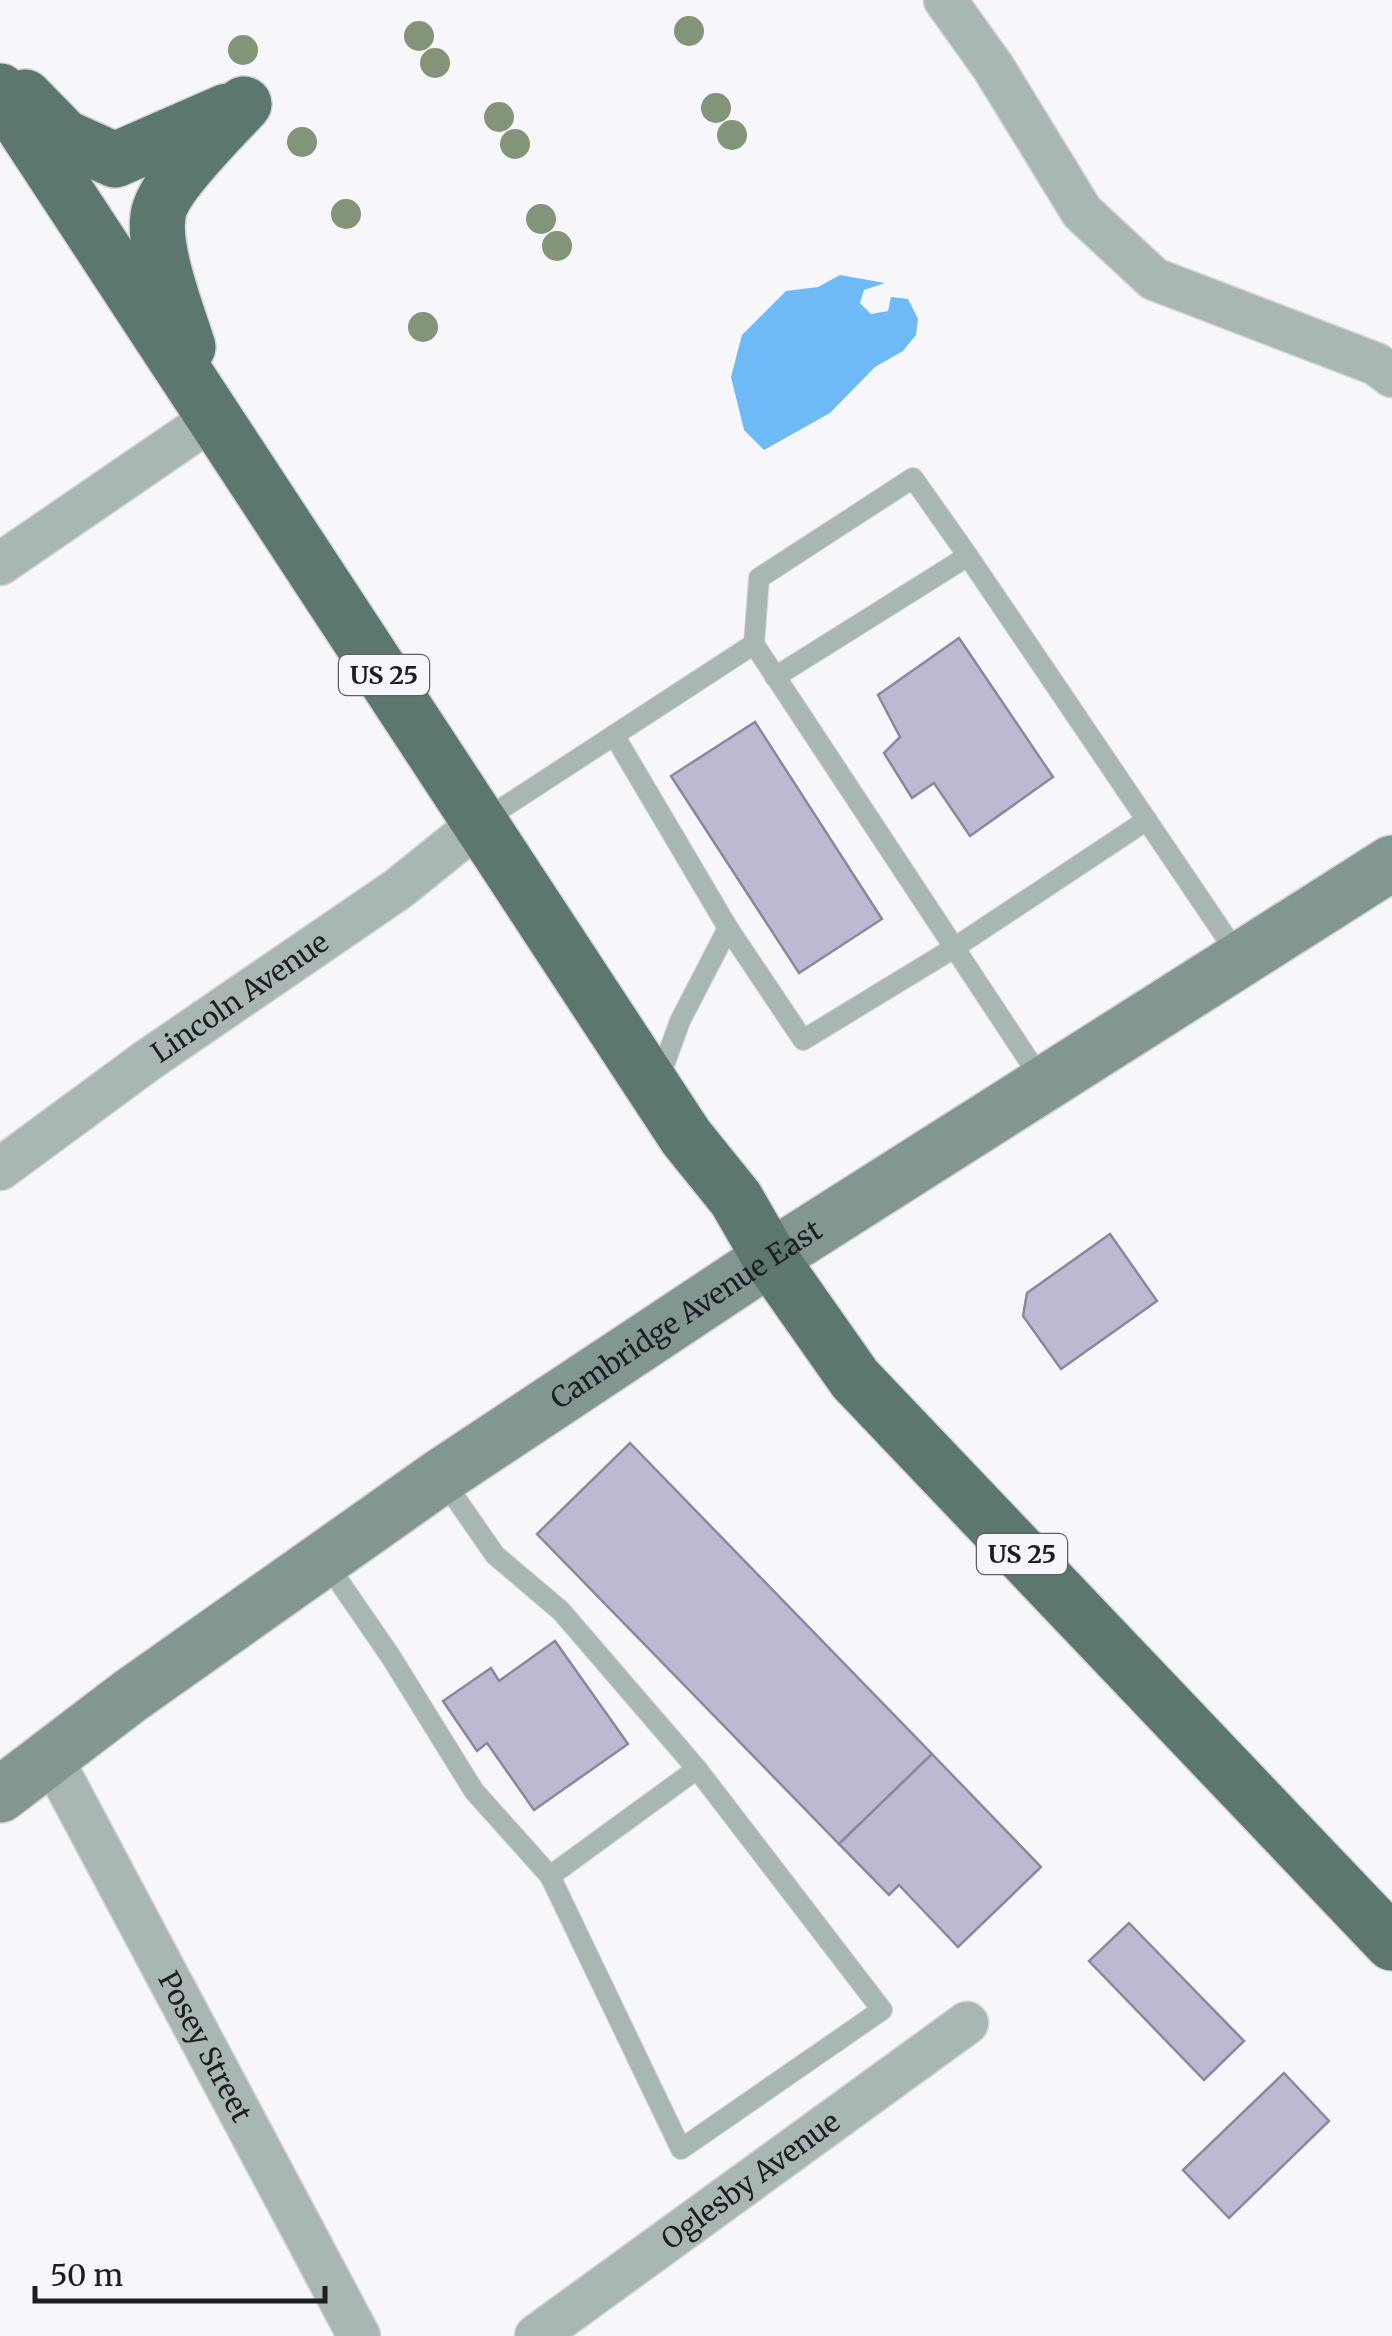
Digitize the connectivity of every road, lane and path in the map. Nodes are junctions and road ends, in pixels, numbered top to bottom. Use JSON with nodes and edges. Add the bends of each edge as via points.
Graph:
{"nodes":[{"id":1,"x":945,"y":0,"type":"edge"},
{"id":2,"x":0,"y":72,"type":"edge"},
{"id":3,"x":0,"y":91,"type":"edge"},
{"id":4,"x":1392,"y":376,"type":"edge"},
{"id":5,"x":210,"y":413,"type":"junction"},
{"id":6,"x":968,"y":556,"type":"junction"},
{"id":7,"x":0,"y":564,"type":"edge"},
{"id":8,"x":754,"y":644,"type":"junction"},
{"id":9,"x":775,"y":677,"type":"junction"},
{"id":10,"x":614,"y":735,"type":"junction"},
{"id":11,"x":1147,"y":820,"type":"junction"},
{"id":12,"x":480,"y":823,"type":"junction"},
{"id":13,"x":1392,"y":864,"type":"edge"},
{"id":14,"x":728,"y":928,"type":"junction"},
{"id":15,"x":954,"y":948,"type":"junction"},
{"id":16,"x":1241,"y":959,"type":"junction"},
{"id":17,"x":1044,"y":1084,"type":"junction"},
{"id":18,"x":655,"y":1091,"type":"junction"},
{"id":19,"x":0,"y":1170,"type":"edge"},
{"id":20,"x":770,"y":1258,"type":"junction"},
{"id":21,"x":440,"y":1476,"type":"junction"},
{"id":22,"x":324,"y":1560,"type":"junction"},
{"id":23,"x":51,"y":1757,"type":"junction"},
{"id":24,"x":697,"y":1769,"type":"junction"},
{"id":25,"x":0,"y":1795,"type":"edge"},
{"id":26,"x":550,"y":1876,"type":"junction"},
{"id":27,"x":1392,"y":1943,"type":"edge"},
{"id":28,"x":967,"y":2023,"type":"dead end"},
{"id":29,"x":359,"y":2336,"type":"edge"},
{"id":30,"x":536,"y":2336,"type":"edge"}],
"edges":[{"from":1,"to":4,"type":"street","via":[[994,66],[1082,212],[1154,279],[1376,364]]},
{"from":2,"to":5,"type":"highway","via":[[64,136],[115,160],[244,104],[190,162],[157,214],[164,269]]},
{"from":3,"to":5,"type":"highway","number":"US 25"},
{"from":5,"to":7,"type":"street"},
{"from":5,"to":12,"type":"highway","number":"US 25"},
{"from":6,"to":8,"type":"lane","via":[[914,478],[759,578]]},
{"from":6,"to":9,"type":"lane"},
{"from":6,"to":11,"type":"lane"},
{"from":8,"to":9,"type":"lane"},
{"from":8,"to":10,"type":"lane"},
{"from":9,"to":15,"type":"lane"},
{"from":10,"to":12,"type":"lane"},
{"from":10,"to":14,"type":"lane"},
{"from":11,"to":15,"type":"lane"},
{"from":11,"to":16,"type":"lane"},
{"from":12,"to":18,"type":"highway","number":"US 25"},
{"from":12,"to":19,"type":"street","name":"Lincoln Avenue","via":[[398,889]]},
{"from":13,"to":16,"type":"main road","name":"Cambridge Avenue East"},
{"from":14,"to":15,"type":"lane","via":[[803,1040]]},
{"from":14,"to":18,"type":"lane","via":[[680,1021]]},
{"from":15,"to":17,"type":"lane"},
{"from":16,"to":17,"type":"main road","name":"Cambridge Avenue East"},
{"from":17,"to":20,"type":"main road","name":"Cambridge Avenue East"},
{"from":18,"to":20,"type":"highway","number":"US 25","via":[[736,1199]]},
{"from":20,"to":21,"type":"main road","name":"Cambridge Avenue East"},
{"from":20,"to":27,"type":"highway","number":"US 25","via":[[855,1379]]},
{"from":21,"to":22,"type":"main road","name":"Cambridge Avenue East"},
{"from":21,"to":24,"type":"lane","via":[[495,1554],[561,1610]]},
{"from":22,"to":23,"type":"main road","name":"Cambridge Avenue East"},
{"from":22,"to":26,"type":"lane","via":[[474,1791]]},
{"from":23,"to":25,"type":"main road","name":"Cambridge Avenue East"},
{"from":23,"to":29,"type":"street","name":"Posey Street"},
{"from":24,"to":26,"type":"lane"},
{"from":24,"to":26,"type":"lane","via":[[882,2010],[681,2149]]},
{"from":28,"to":30,"type":"street","name":"Oglesby Avenue"}]}
